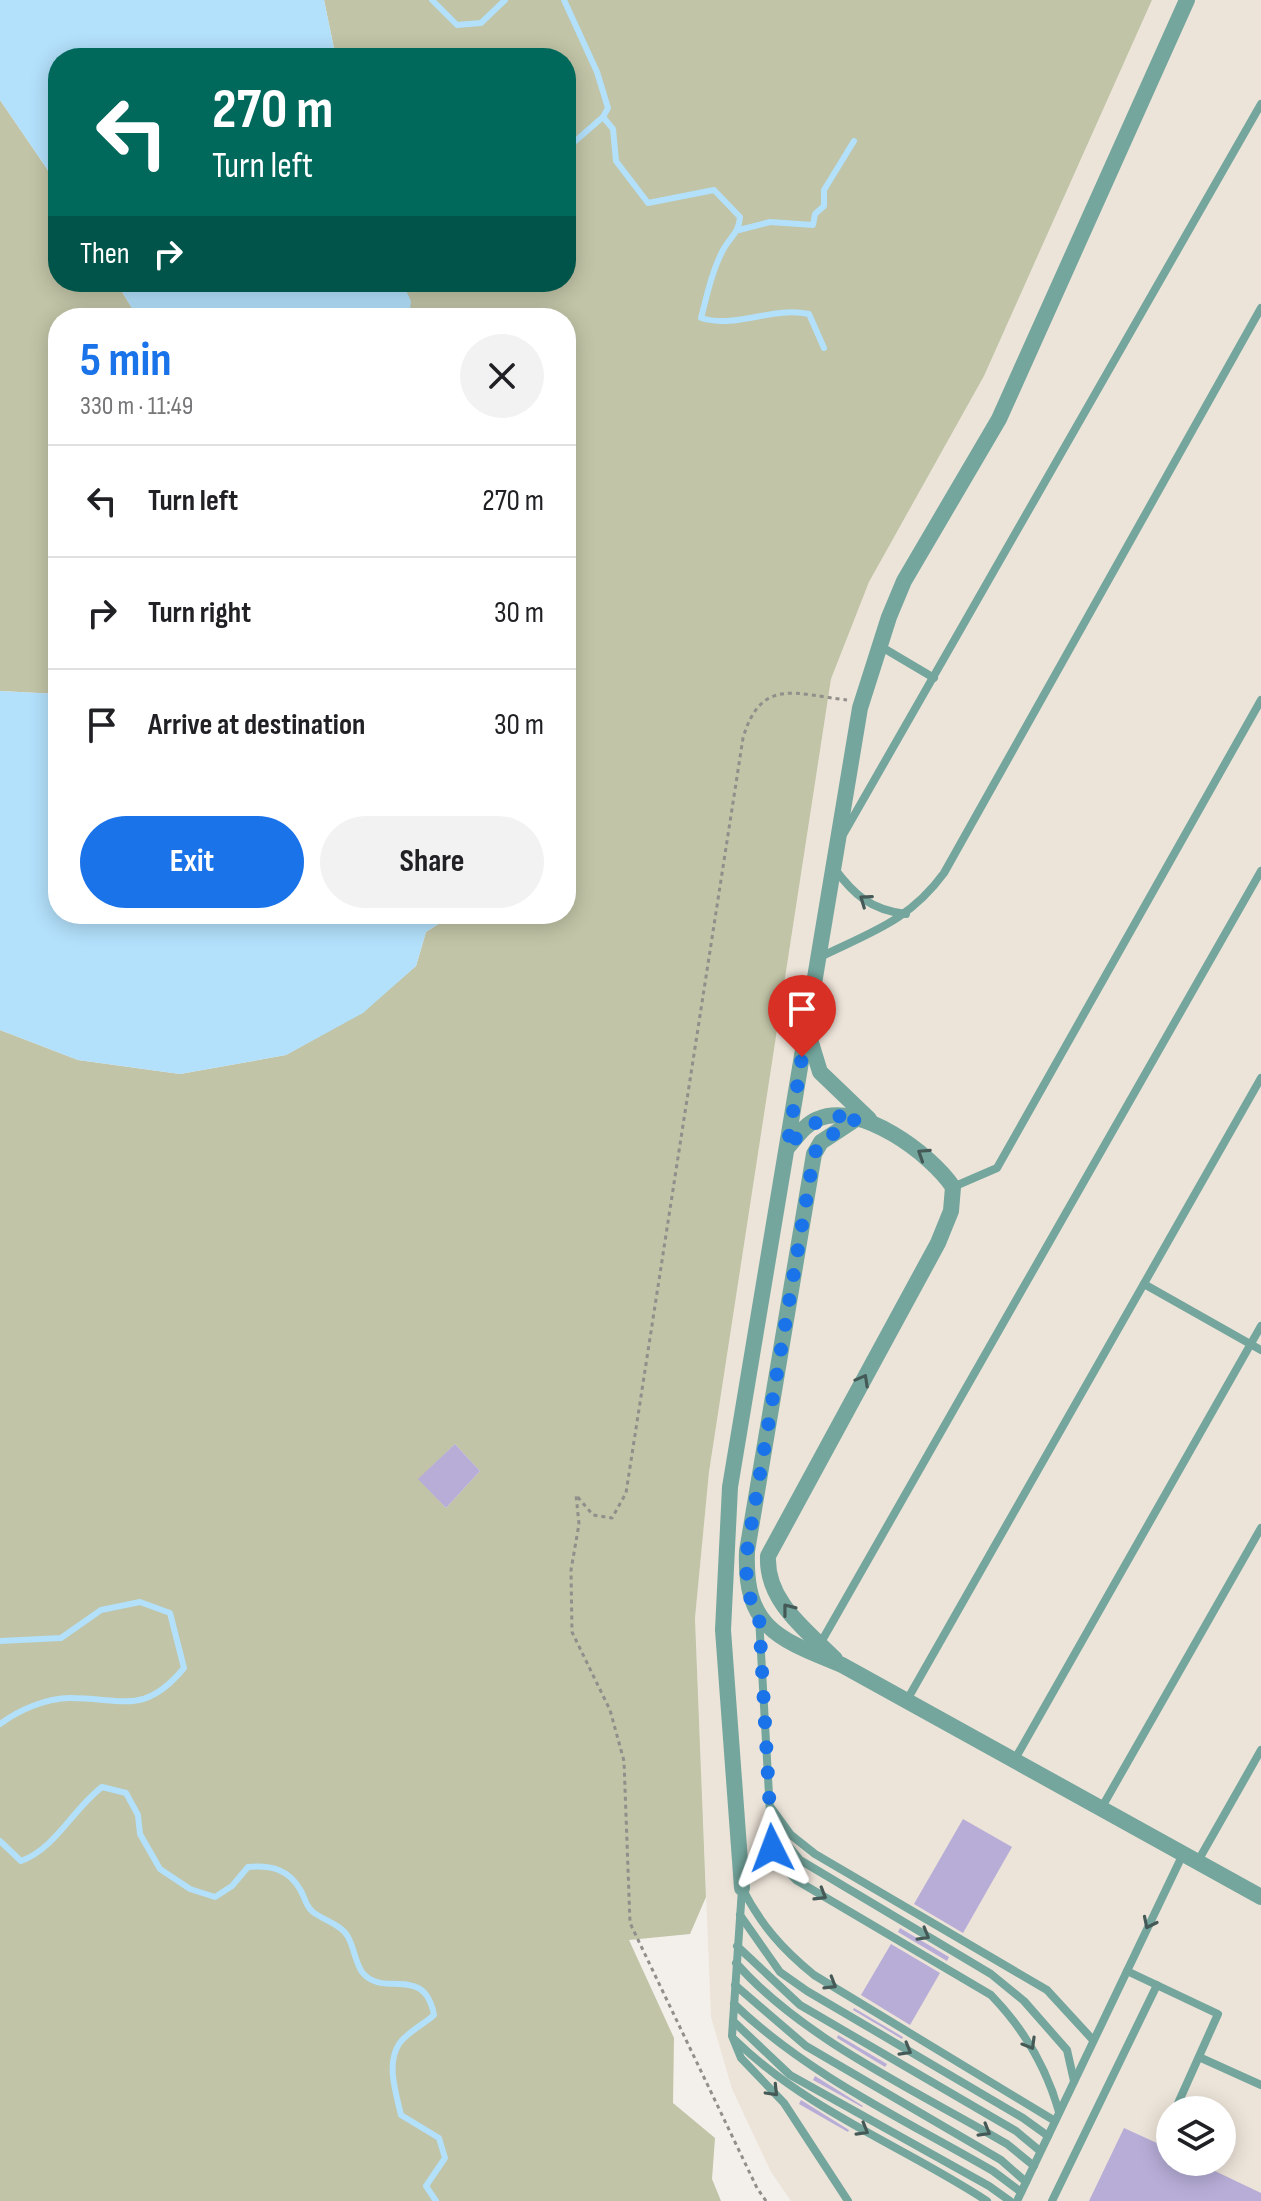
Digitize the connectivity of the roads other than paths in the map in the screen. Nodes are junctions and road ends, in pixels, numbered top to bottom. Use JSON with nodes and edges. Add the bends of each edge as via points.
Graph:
{"nodes":[{"id":1,"x":1187,"y":0,"type":"edge"},
{"id":2,"x":1261,"y":104,"type":"edge"},
{"id":3,"x":1261,"y":308,"type":"edge"},
{"id":4,"x":880,"y":646,"type":"junction"},
{"id":5,"x":934,"y":678,"type":"junction"},
{"id":6,"x":1261,"y":700,"type":"edge"},
{"id":7,"x":838,"y":844,"type":"junction"},
{"id":8,"x":834,"y":868,"type":"junction"},
{"id":9,"x":1261,"y":871,"type":"edge"},
{"id":10,"x":907,"y":914,"type":"junction"},
{"id":11,"x":818,"y":958,"type":"junction"},
{"id":12,"x":807,"y":1027,"type":"junction"},
{"id":13,"x":1261,"y":1078,"type":"edge"},
{"id":14,"x":859,"y":1117,"type":"junction"},
{"id":15,"x":882,"y":1130,"type":"junction"},
{"id":16,"x":787,"y":1148,"type":"junction"},
{"id":17,"x":953,"y":1187,"type":"junction"},
{"id":18,"x":1144,"y":1284,"type":"junction"},
{"id":19,"x":1261,"y":1326,"type":"edge"},
{"id":20,"x":1251,"y":1344,"type":"junction"},
{"id":21,"x":1261,"y":1350,"type":"edge"},
{"id":22,"x":1261,"y":1528,"type":"edge"},
{"id":23,"x":759,"y":1616,"type":"junction"},
{"id":24,"x":820,"y":1644,"type":"junction"},
{"id":25,"x":842,"y":1665,"type":"junction"},
{"id":26,"x":907,"y":1700,"type":"junction"},
{"id":27,"x":1261,"y":1750,"type":"edge"},
{"id":28,"x":1015,"y":1759,"type":"junction"},
{"id":29,"x":770,"y":1805,"type":"junction"},
{"id":30,"x":1102,"y":1807,"type":"junction"},
{"id":31,"x":771,"y":1825,"type":"junction"},
{"id":32,"x":1190,"y":1857,"type":"junction"},
{"id":33,"x":742,"y":1888,"type":"junction"},
{"id":34,"x":1261,"y":1897,"type":"edge"},
{"id":35,"x":740,"y":1915,"type":"junction"},
{"id":36,"x":737,"y":1946,"type":"junction"},
{"id":37,"x":736,"y":1963,"type":"junction"},
{"id":38,"x":1127,"y":1971,"type":"junction"},
{"id":39,"x":735,"y":1985,"type":"junction"},
{"id":40,"x":1157,"y":1985,"type":"junction"},
{"id":41,"x":734,"y":2004,"type":"junction"},
{"id":42,"x":733,"y":2021,"type":"junction"},
{"id":43,"x":732,"y":2036,"type":"junction"},
{"id":44,"x":1093,"y":2040,"type":"junction"},
{"id":45,"x":1199,"y":2057,"type":"junction"},
{"id":46,"x":1074,"y":2081,"type":"junction"},
{"id":47,"x":1261,"y":2085,"type":"edge"},
{"id":48,"x":1181,"y":2096,"type":"edge"},
{"id":49,"x":1057,"y":2116,"type":"junction"},
{"id":50,"x":1048,"y":2136,"type":"junction"},
{"id":51,"x":1040,"y":2151,"type":"junction"},
{"id":52,"x":1034,"y":2166,"type":"junction"},
{"id":53,"x":1026,"y":2182,"type":"junction"},
{"id":54,"x":1019,"y":2196,"type":"edge"},
{"id":55,"x":848,"y":2201,"type":"edge"},
{"id":56,"x":987,"y":2201,"type":"edge"},
{"id":57,"x":1010,"y":2201,"type":"edge"},
{"id":58,"x":1052,"y":2201,"type":"edge"}],
"edges":[{"from":1,"to":4,"type":"street","via":[[1005,407],[904,581]]},
{"from":2,"to":5,"type":"lane"},
{"from":3,"to":10,"type":"lane","via":[[944,873]]},
{"from":4,"to":5,"type":"lane"},
{"from":4,"to":7,"type":"street","via":[[862,702]]},
{"from":5,"to":7,"type":"lane"},
{"from":6,"to":17,"type":"lane","via":[[997,1168]]},
{"from":7,"to":8,"type":"street"},
{"from":10,"to":8,"type":"lane","one_way":true,"via":[[871,905]]},
{"from":8,"to":11,"type":"street"},
{"from":9,"to":24,"type":"lane"},
{"from":10,"to":11,"type":"lane"},
{"from":11,"to":12,"type":"street"},
{"from":12,"to":15,"type":"street","via":[[820,1072]]},
{"from":12,"to":16,"type":"street"},
{"from":13,"to":18,"type":"lane"},
{"from":14,"to":15,"type":"street"},
{"from":14,"to":16,"type":"street","via":[[820,1118]]},
{"from":14,"to":23,"type":"street","via":[[821,1142],[814,1154],[747,1551],[746,1582]]},
{"from":17,"to":15,"type":"street","one_way":true,"via":[[930,1158]]},
{"from":16,"to":33,"type":"street","via":[[730,1487],[723,1630]]},
{"from":24,"to":17,"type":"street","one_way":true,"via":[[787,1610],[767,1579],[768,1556],[938,1243],[951,1211]]},
{"from":18,"to":20,"type":"lane"},
{"from":18,"to":26,"type":"lane"},
{"from":19,"to":20,"type":"lane"},
{"from":20,"to":21,"type":"lane"},
{"from":20,"to":28,"type":"lane"},
{"from":22,"to":30,"type":"lane"},
{"from":23,"to":25,"type":"street","via":[[791,1644]]},
{"from":23,"to":29,"type":"lane"},
{"from":24,"to":25,"type":"street"},
{"from":25,"to":26,"type":"street"},
{"from":26,"to":28,"type":"street"},
{"from":27,"to":32,"type":"lane"},
{"from":28,"to":30,"type":"street"},
{"from":29,"to":31,"type":"lane"},
{"from":29,"to":44,"type":"lane","via":[[791,1835],[815,1854],[1047,1990]]},
{"from":30,"to":32,"type":"street"},
{"from":31,"to":46,"type":"lane","one_way":true,"via":[[800,1860],[991,1974],[1024,2001],[1067,2050]]},
{"from":31,"to":49,"type":"lane","one_way":true,"via":[[772,1848],[796,1880],[991,1995],[1016,2021],[1049,2077]]},
{"from":32,"to":34,"type":"street"},
{"from":32,"to":38,"type":"lane","one_way":true},
{"from":33,"to":35,"type":"lane"},
{"from":33,"to":49,"type":"lane","one_way":true,"via":[[761,1924],[814,1975]]},
{"from":35,"to":36,"type":"lane"},
{"from":35,"to":50,"type":"lane","one_way":true,"via":[[780,1972]]},
{"from":36,"to":37,"type":"lane"},
{"from":36,"to":51,"type":"lane","via":[[800,2005],[1016,2131]]},
{"from":37,"to":39,"type":"lane"},
{"from":37,"to":52,"type":"lane","one_way":true,"via":[[758,1988],[816,2032],[1007,2144]]},
{"from":38,"to":40,"type":"lane"},
{"from":38,"to":44,"type":"lane"},
{"from":39,"to":41,"type":"lane"},
{"from":39,"to":53,"type":"lane","via":[[806,2046],[1001,2160]]},
{"from":40,"to":45,"type":"lane","via":[[1218,2014]]},
{"from":40,"to":58,"type":"lane"},
{"from":41,"to":42,"type":"lane"},
{"from":41,"to":54,"type":"lane","via":[[802,2060],[993,2171]]},
{"from":42,"to":43,"type":"lane"},
{"from":42,"to":57,"type":"lane","via":[[790,2075]]},
{"from":43,"to":55,"type":"lane","one_way":true,"via":[[741,2058],[784,2103]]},
{"from":43,"to":56,"type":"lane","one_way":true,"via":[[800,2094]]},
{"from":44,"to":46,"type":"lane"},
{"from":45,"to":47,"type":"lane"},
{"from":45,"to":48,"type":"lane"},
{"from":46,"to":49,"type":"lane"},
{"from":49,"to":50,"type":"lane"},
{"from":50,"to":51,"type":"lane"},
{"from":51,"to":52,"type":"lane"},
{"from":52,"to":53,"type":"lane"},
{"from":53,"to":54,"type":"lane"}]}
